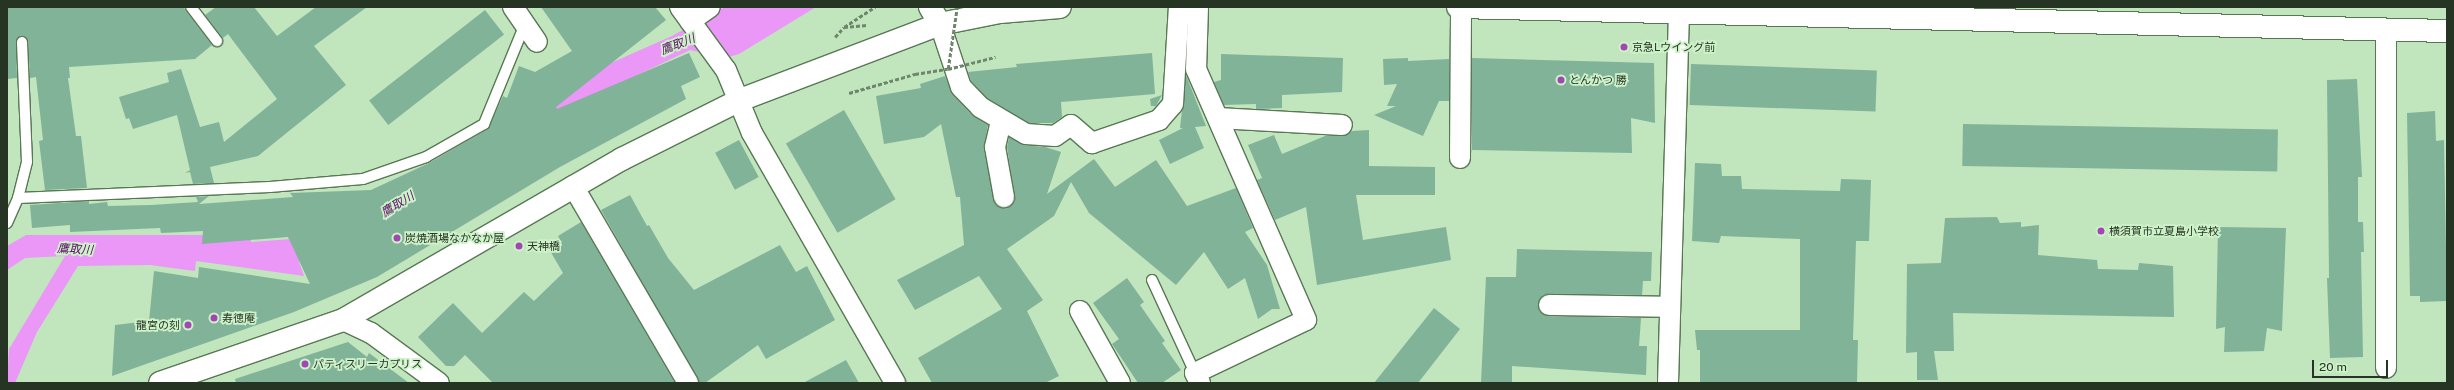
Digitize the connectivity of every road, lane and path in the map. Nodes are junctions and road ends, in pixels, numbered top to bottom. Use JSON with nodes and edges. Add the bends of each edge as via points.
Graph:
{"nodes":[{"id":1,"x":191,"y":7,"type":"edge"},
{"id":2,"x":513,"y":7,"type":"edge"},
{"id":3,"x":710,"y":7,"type":"edge"},
{"id":4,"x":875,"y":7,"type":"edge"},
{"id":5,"x":956,"y":7,"type":"edge"},
{"id":6,"x":1060,"y":7,"type":"edge"},
{"id":7,"x":1179,"y":7,"type":"edge"},
{"id":8,"x":1198,"y":7,"type":"edge"},
{"id":9,"x":1460,"y":7,"type":"edge"},
{"id":10,"x":1491,"y":7,"type":"edge"},
{"id":11,"x":1679,"y":12,"type":"junction"},
{"id":12,"x":2014,"y":13,"type":"edge"},
{"id":13,"x":685,"y":14,"type":"edge"},
{"id":14,"x":935,"y":16,"type":"edge"},
{"id":15,"x":525,"y":24,"type":"junction"},
{"id":16,"x":870,"y":24,"type":"dead end"},
{"id":17,"x":844,"y":27,"type":"junction"},
{"id":18,"x":2386,"y":29,"type":"junction"},
{"id":19,"x":2447,"y":31,"type":"edge"},
{"id":20,"x":834,"y":38,"type":"dead end"},
{"id":21,"x":217,"y":41,"type":"dead end"},
{"id":22,"x":22,"y":42,"type":"dead end"},
{"id":23,"x":538,"y":42,"type":"dead end"},
{"id":24,"x":995,"y":57,"type":"dead end"},
{"id":25,"x":948,"y":69,"type":"junction"},
{"id":26,"x":849,"y":93,"type":"dead end"},
{"id":27,"x":740,"y":100,"type":"junction"},
{"id":28,"x":1218,"y":118,"type":"junction"},
{"id":29,"x":1000,"y":121,"type":"junction"},
{"id":30,"x":1342,"y":125,"type":"dead end"},
{"id":31,"x":1460,"y":158,"type":"dead end"},
{"id":32,"x":572,"y":186,"type":"junction"},
{"id":33,"x":1004,"y":197,"type":"dead end"},
{"id":34,"x":18,"y":198,"type":"junction"},
{"id":35,"x":7,"y":223,"type":"edge"},
{"id":36,"x":1152,"y":280,"type":"dead end"},
{"id":37,"x":1549,"y":305,"type":"dead end"},
{"id":38,"x":1670,"y":307,"type":"junction"},
{"id":39,"x":1080,"y":311,"type":"dead end"},
{"id":40,"x":343,"y":320,"type":"junction"},
{"id":41,"x":2386,"y":368,"type":"dead end"},
{"id":42,"x":1198,"y":378,"type":"edge"},
{"id":43,"x":160,"y":383,"type":"edge"},
{"id":44,"x":439,"y":383,"type":"edge"},
{"id":45,"x":688,"y":383,"type":"edge"},
{"id":46,"x":895,"y":383,"type":"edge"},
{"id":47,"x":1120,"y":383,"type":"edge"},
{"id":48,"x":1668,"y":383,"type":"edge"}],
"edges":[{"from":1,"to":21,"type":"lane"},
{"from":2,"to":15,"type":"street"},
{"from":3,"to":13,"type":"street"},
{"from":4,"to":17,"type":"path"},
{"from":5,"to":25,"type":"path","bridge":true},
{"from":6,"to":14,"type":"street"},
{"from":7,"to":29,"type":"street","via":[[1173,104],[1159,120],[1092,143],[1071,124],[1055,136],[1026,134]]},
{"from":8,"to":28,"type":"street","via":[[1196,69]]},
{"from":9,"to":10,"type":"street"},
{"from":9,"to":31,"type":"street"},
{"from":10,"to":11,"type":"street"},
{"from":11,"to":12,"type":"street"},
{"from":11,"to":38,"type":"street"},
{"from":12,"to":18,"type":"street"},
{"from":13,"to":27,"type":"street","via":[[726,70]]},
{"from":14,"to":27,"type":"street"},
{"from":14,"to":29,"type":"street","via":[[961,87],[980,107]]},
{"from":15,"to":23,"type":"street"},
{"from":15,"to":34,"type":"lane","via":[[484,124],[426,157],[370,176],[270,187]]},
{"from":16,"to":17,"type":"path"},
{"from":17,"to":20,"type":"path"},
{"from":18,"to":19,"type":"street"},
{"from":18,"to":41,"type":"street"},
{"from":22,"to":34,"type":"lane","via":[[27,162]]},
{"from":24,"to":25,"type":"path","bridge":true},
{"from":25,"to":26,"type":"path","bridge":true,"via":[[915,74]]},
{"from":27,"to":32,"type":"street"},
{"from":27,"to":46,"type":"street","via":[[752,133]]},
{"from":28,"to":30,"type":"street"},
{"from":28,"to":42,"type":"street","via":[[1306,320]]},
{"from":29,"to":33,"type":"street","via":[[995,147]]},
{"from":32,"to":40,"type":"street"},
{"from":32,"to":45,"type":"street"},
{"from":34,"to":35,"type":"lane"},
{"from":36,"to":42,"type":"lane"},
{"from":37,"to":38,"type":"street"},
{"from":38,"to":48,"type":"street"},
{"from":39,"to":47,"type":"street"},
{"from":40,"to":43,"type":"street"},
{"from":40,"to":44,"type":"street","via":[[371,333]]}]}
